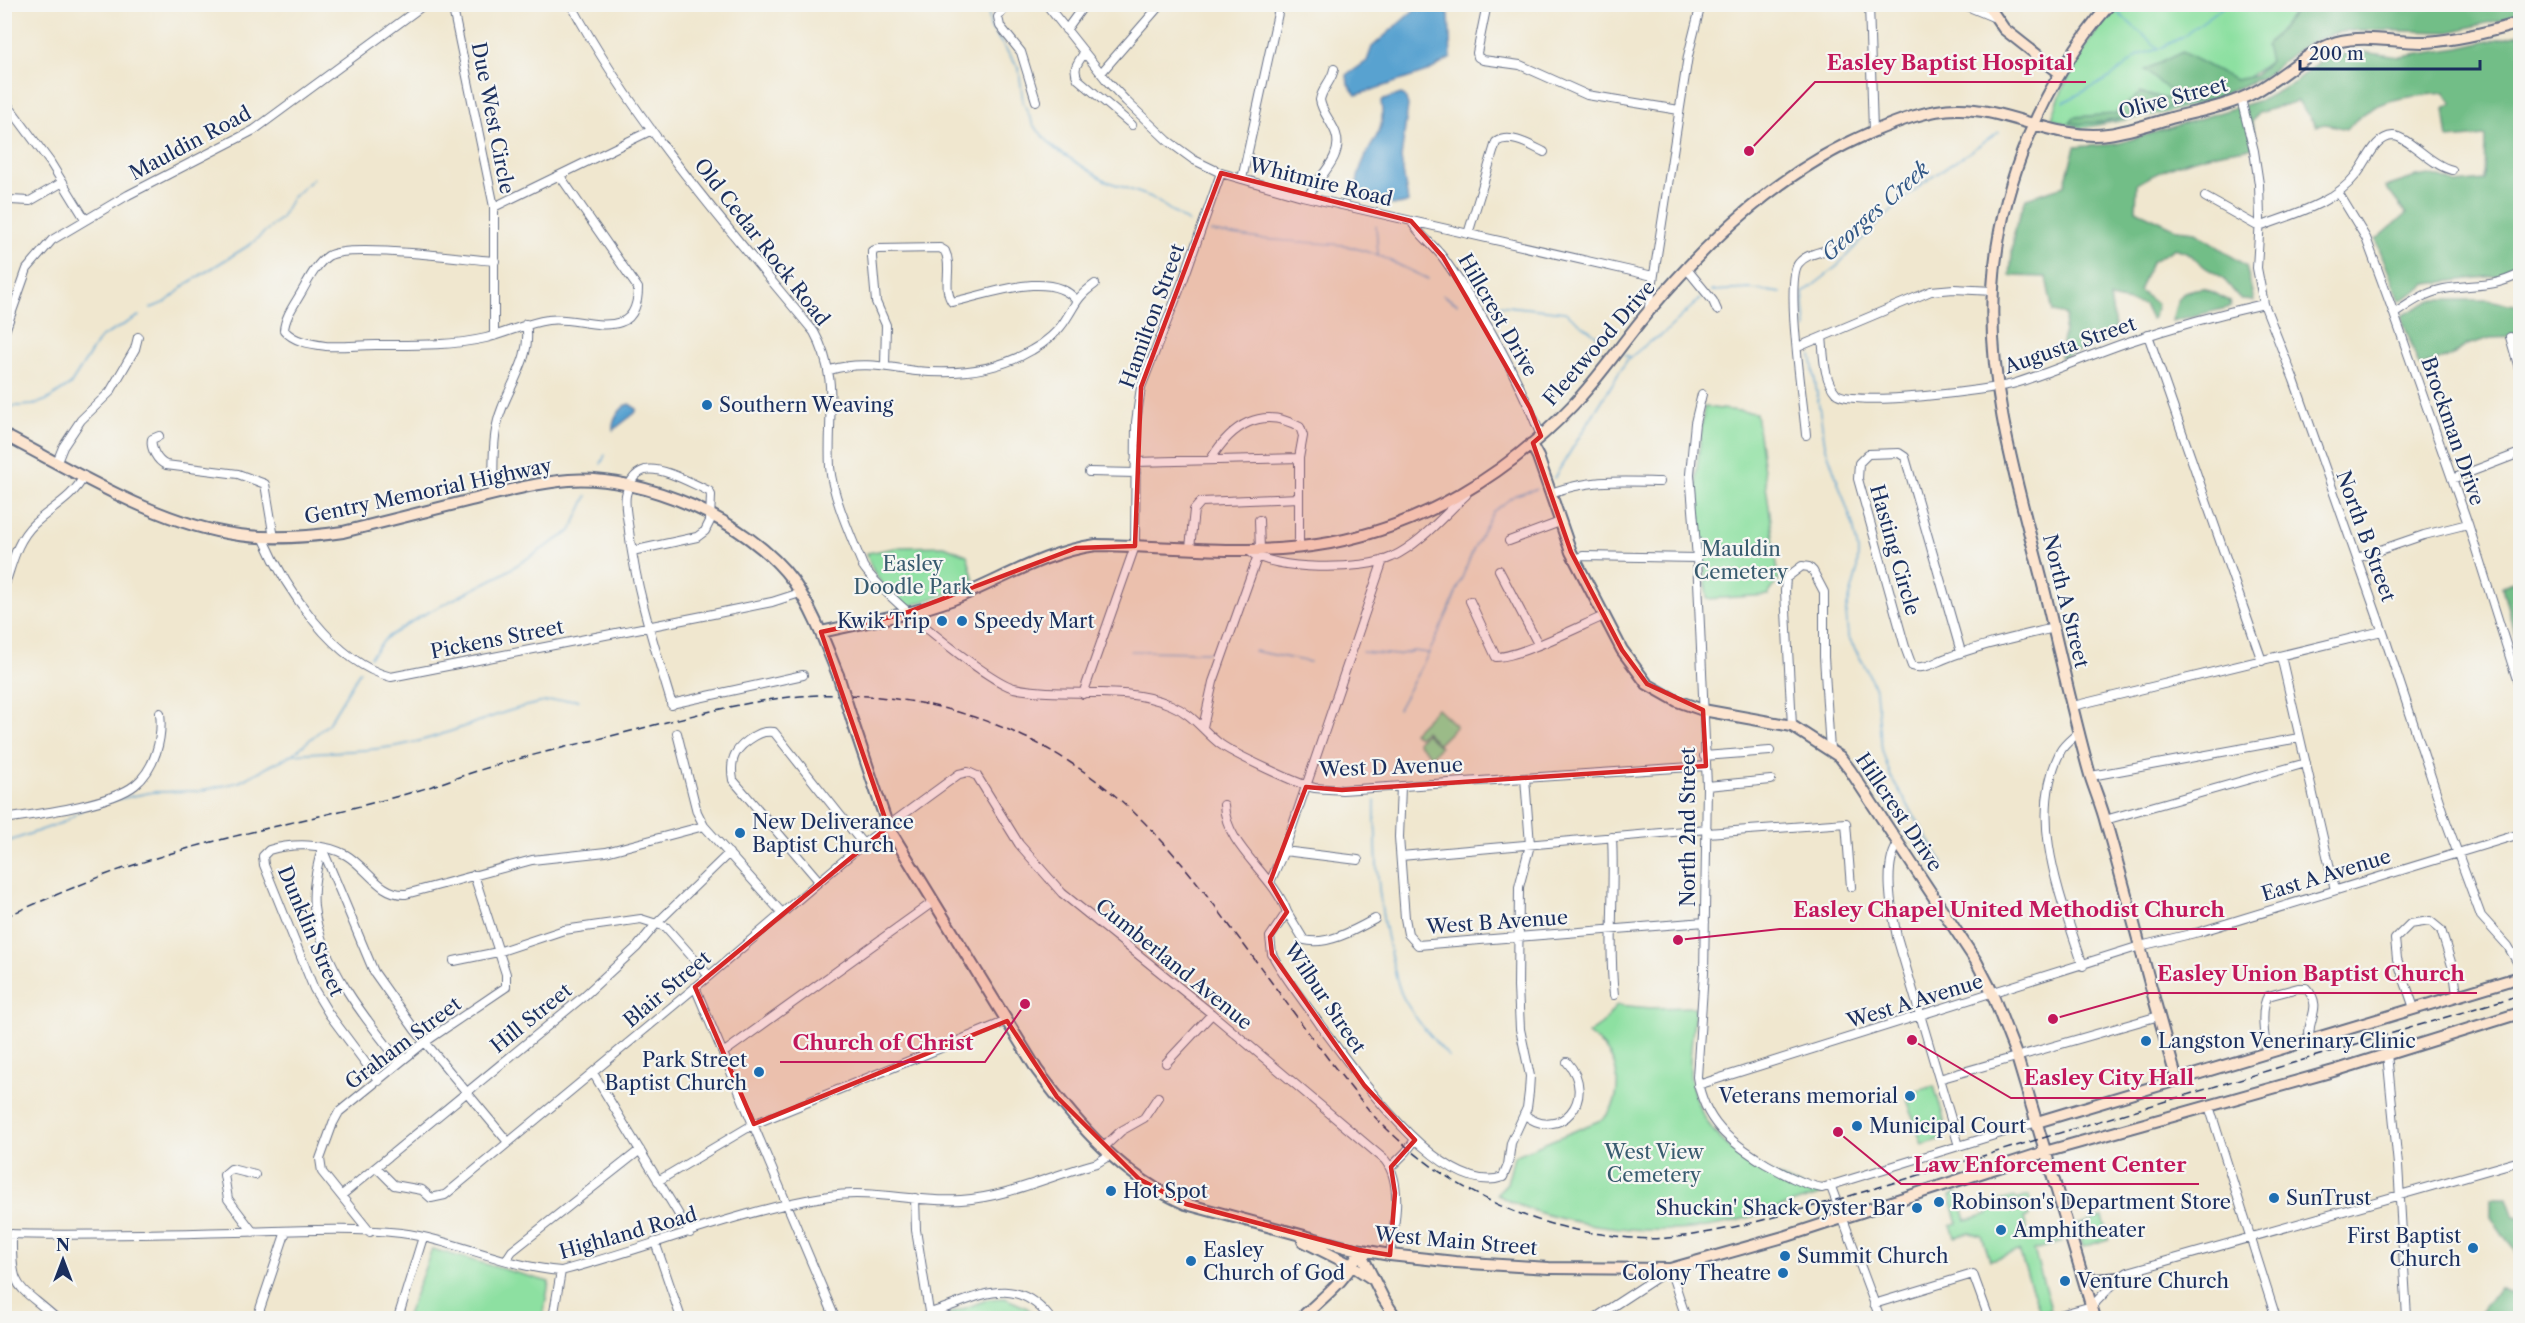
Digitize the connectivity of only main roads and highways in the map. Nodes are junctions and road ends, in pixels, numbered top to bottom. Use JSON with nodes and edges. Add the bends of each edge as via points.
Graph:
{"nodes":[{"id":1,"x":1987,"y":4,"type":"edge"},
{"id":2,"x":2110,"y":4,"type":"edge"},
{"id":3,"x":2520,"y":23,"type":"edge"},
{"id":4,"x":2060,"y":73,"type":"junction"},
{"id":5,"x":2034,"y":124,"type":"junction"},
{"id":6,"x":4,"y":435,"type":"edge"},
{"id":7,"x":1531,"y":444,"type":"junction"},
{"id":8,"x":821,"y":632,"type":"junction"},
{"id":9,"x":2520,"y":977,"type":"edge"},
{"id":10,"x":2520,"y":1013,"type":"edge"},
{"id":11,"x":2177,"y":1080,"type":"junction"},
{"id":12,"x":2037,"y":1122,"type":"junction"},
{"id":13,"x":2045,"y":1152,"type":"junction"},
{"id":14,"x":1279,"y":1230,"type":"junction"},
{"id":15,"x":1359,"y":1250,"type":"junction"},
{"id":16,"x":1353,"y":1266,"type":"junction"},
{"id":17,"x":2082,"y":1274,"type":"junction"},
{"id":18,"x":2119,"y":1278,"type":"road end"},
{"id":19,"x":1374,"y":1280,"type":"junction"},
{"id":20,"x":1301,"y":1318,"type":"edge"},
{"id":21,"x":1396,"y":1318,"type":"edge"},
{"id":22,"x":2095,"y":1318,"type":"edge"}],
"edges":[{"from":1,"to":4,"type":"main road","via":[[2004,29]]},
{"from":2,"to":4,"type":"main road","name":"North A Street","via":[[2085,33]]},
{"from":3,"to":5,"type":"main road","name":"Olive Street","via":[[2474,36],[2431,42],[2344,40],[2313,52],[2276,80],[2232,103],[2105,134]]},
{"from":4,"to":5,"type":"main road","name":"North A Street"},
{"from":5,"to":7,"type":"main road","name":"Fleetwood Drive","via":[[1985,111],[1937,110],[1874,131],[1814,161],[1727,227],[1686,268],[1587,390]]},
{"from":5,"to":11,"type":"main road","name":"North A Street","via":[[2004,214],[1993,291],[1997,387],[2079,732]]},
{"from":6,"to":8,"type":"main road","name":"Gentry Memorial Highway","via":[[162,514],[236,535],[311,537],[343,532],[541,483],[571,480],[628,485],[664,494],[711,515],[748,539],[782,568]]},
{"from":7,"to":8,"type":"main road","name":"Fleetwood Drive","via":[[1474,487],[1432,510],[1331,543],[1255,553],[1096,545],[1048,556],[911,613]]},
{"from":7,"to":12,"type":"main road","name":"Hillcrest Drive","via":[[1574,559],[1622,650],[1647,684],[1703,710],[1792,726],[1830,750],[1850,770],[1976,961],[2017,1057]]},
{"from":8,"to":14,"type":"main road","name":"West Main Street","bridge":true,"via":[[888,827],[1057,1097],[1106,1152],[1163,1194]]},
{"from":9,"to":11,"type":"main road"},
{"from":10,"to":13,"type":"main road","name":"West Main Street"},
{"from":11,"to":12,"type":"main road"},
{"from":12,"to":13,"type":"main road","name":"Hillcrest Drive"},
{"from":13,"to":15,"type":"main road","name":"West Main Street","via":[[1670,1269],[1549,1268],[1434,1261]]},
{"from":13,"to":17,"type":"main road","name":"Hillcrest Drive"},
{"from":14,"to":15,"type":"main road","name":"West Main Street"},
{"from":14,"to":16,"type":"main road"},
{"from":15,"to":16,"type":"main road"},
{"from":15,"to":19,"type":"main road"},
{"from":16,"to":19,"type":"main road"},
{"from":16,"to":20,"type":"main road"},
{"from":17,"to":18,"type":"main road","via":[[2096,1280]]},
{"from":17,"to":22,"type":"main road","name":"Hillcrest Drive"},
{"from":19,"to":21,"type":"main road"}]}
